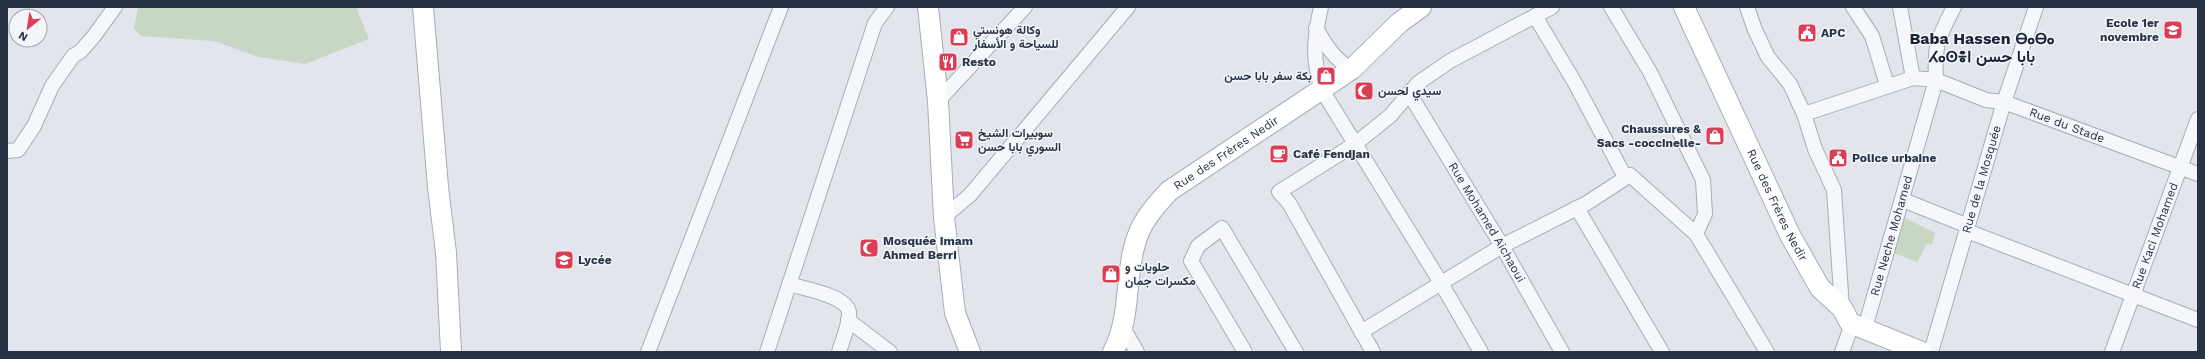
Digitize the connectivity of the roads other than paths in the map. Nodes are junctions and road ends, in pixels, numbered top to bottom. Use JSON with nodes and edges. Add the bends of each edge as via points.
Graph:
{"nodes":[{"id":1,"x":114,"y":7,"type":"edge"},
{"id":2,"x":423,"y":7,"type":"edge"},
{"id":3,"x":781,"y":7,"type":"edge"},
{"id":4,"x":887,"y":7,"type":"edge"},
{"id":5,"x":928,"y":7,"type":"edge"},
{"id":6,"x":1025,"y":7,"type":"edge"},
{"id":7,"x":1128,"y":7,"type":"edge"},
{"id":8,"x":1321,"y":7,"type":"edge"},
{"id":9,"x":1421,"y":7,"type":"edge"},
{"id":10,"x":1552,"y":7,"type":"edge"},
{"id":11,"x":1611,"y":7,"type":"edge"},
{"id":12,"x":1684,"y":7,"type":"edge"},
{"id":13,"x":1747,"y":7,"type":"edge"},
{"id":14,"x":1853,"y":7,"type":"edge"},
{"id":15,"x":1900,"y":7,"type":"edge"},
{"id":16,"x":1954,"y":7,"type":"edge"},
{"id":17,"x":2036,"y":7,"type":"edge"},
{"id":18,"x":1535,"y":16,"type":"junction"},
{"id":19,"x":1316,"y":28,"type":"junction"},
{"id":20,"x":1352,"y":69,"type":"junction"},
{"id":21,"x":1913,"y":78,"type":"junction"},
{"id":22,"x":1936,"y":80,"type":"junction"},
{"id":23,"x":1887,"y":85,"type":"junction"},
{"id":24,"x":1322,"y":90,"type":"junction"},
{"id":25,"x":1409,"y":93,"type":"junction"},
{"id":26,"x":938,"y":101,"type":"junction"},
{"id":27,"x":2004,"y":102,"type":"junction"},
{"id":28,"x":1804,"y":114,"type":"junction"},
{"id":29,"x":2198,"y":119,"type":"edge"},
{"id":30,"x":1355,"y":144,"type":"junction"},
{"id":31,"x":7,"y":151,"type":"edge"},
{"id":32,"x":2180,"y":166,"type":"junction"},
{"id":33,"x":2198,"y":174,"type":"edge"},
{"id":34,"x":1625,"y":177,"type":"junction"},
{"id":35,"x":1903,"y":200,"type":"junction"},
{"id":36,"x":1577,"y":208,"type":"junction"},
{"id":37,"x":944,"y":217,"type":"junction"},
{"id":38,"x":1968,"y":229,"type":"junction"},
{"id":39,"x":1696,"y":234,"type":"junction"},
{"id":40,"x":1502,"y":246,"type":"junction"},
{"id":41,"x":1441,"y":283,"type":"junction"},
{"id":42,"x":789,"y":284,"type":"junction"},
{"id":43,"x":2135,"y":291,"type":"junction"},
{"id":44,"x":848,"y":320,"type":"junction"},
{"id":45,"x":1853,"y":320,"type":"junction"},
{"id":46,"x":2198,"y":320,"type":"edge"},
{"id":47,"x":1122,"y":326,"type":"junction"},
{"id":48,"x":1361,"y":332,"type":"junction"},
{"id":49,"x":451,"y":352,"type":"edge"},
{"id":50,"x":648,"y":352,"type":"edge"},
{"id":51,"x":767,"y":352,"type":"edge"},
{"id":52,"x":839,"y":352,"type":"edge"},
{"id":53,"x":890,"y":352,"type":"edge"},
{"id":54,"x":970,"y":352,"type":"edge"},
{"id":55,"x":1113,"y":352,"type":"edge"},
{"id":56,"x":1137,"y":352,"type":"edge"},
{"id":57,"x":1245,"y":352,"type":"edge"},
{"id":58,"x":1296,"y":352,"type":"edge"},
{"id":59,"x":1373,"y":352,"type":"edge"},
{"id":60,"x":1481,"y":352,"type":"edge"},
{"id":61,"x":1562,"y":352,"type":"edge"},
{"id":62,"x":1662,"y":352,"type":"edge"},
{"id":63,"x":1767,"y":352,"type":"edge"},
{"id":64,"x":1842,"y":352,"type":"edge"},
{"id":65,"x":1922,"y":352,"type":"edge"},
{"id":66,"x":1931,"y":352,"type":"edge"},
{"id":67,"x":2112,"y":352,"type":"edge"}],
"edges":[{"from":1,"to":31,"type":"street","via":[[94,36],[73,56],[52,86],[34,126],[22,145],[18,150]]},
{"from":2,"to":49,"type":"main road","via":[[446,252]]},
{"from":3,"to":50,"type":"street"},
{"from":4,"to":42,"type":"street","via":[[875,23]]},
{"from":5,"to":26,"type":"main road"},
{"from":6,"to":26,"type":"street"},
{"from":7,"to":37,"type":"street","via":[[970,194]]},
{"from":8,"to":19,"type":"street"},
{"from":9,"to":20,"type":"main road","name":"Rue des Frères Nedir","via":[[1399,23]]},
{"from":10,"to":18,"type":"street"},
{"from":11,"to":39,"type":"street","via":[[1650,72],[1703,180],[1705,214]]},
{"from":12,"to":45,"type":"main road","name":"Rue des Frères Nedir","via":[[1790,235],[1820,288]]},
{"from":13,"to":28,"type":"street","via":[[1768,57],[1790,84]]},
{"from":14,"to":23,"type":"street","via":[[1872,36]]},
{"from":15,"to":21,"type":"street"},
{"from":16,"to":22,"type":"street","name":"Rue Neche Mohamed","via":[[1938,39],[1934,56]]},
{"from":17,"to":27,"type":"street","name":"Rue de la Mosquée"},
{"from":18,"to":25,"type":"street","via":[[1450,61],[1418,83]]},
{"from":18,"to":34,"type":"street","via":[[1575,82]]},
{"from":19,"to":20,"type":"street","via":[[1342,64]]},
{"from":19,"to":24,"type":"street","via":[[1313,51]]},
{"from":20,"to":24,"type":"main road","name":"Rue des Frères Nedir"},
{"from":21,"to":22,"type":"street","name":"Rue du Stade"},
{"from":21,"to":23,"type":"street"},
{"from":22,"to":27,"type":"street","name":"Rue du Stade","via":[[1986,100]]},
{"from":22,"to":35,"type":"street","name":"Rue Neche Mohamed"},
{"from":23,"to":28,"type":"street"},
{"from":24,"to":30,"type":"street"},
{"from":24,"to":47,"type":"main road","name":"Rue des Frères Nedir","via":[[1169,191],[1151,211],[1133,249]]},
{"from":25,"to":30,"type":"street","via":[[1390,116]]},
{"from":25,"to":40,"type":"street","name":"Rue Mohamed Aichaoui"},
{"from":26,"to":37,"type":"main road"},
{"from":27,"to":32,"type":"street","name":"Rue du Stade"},
{"from":27,"to":38,"type":"street","name":"Rue de la Mosquée"},
{"from":28,"to":45,"type":"street","via":[[1834,190]]},
{"from":29,"to":32,"type":"street","name":"Rue Kaci Mohamed"},
{"from":30,"to":41,"type":"street"},
{"from":30,"to":48,"type":"street","via":[[1279,192],[1289,204]]},
{"from":32,"to":33,"type":"street","name":"Rue du Stade"},
{"from":32,"to":43,"type":"street","name":"Rue Kaci Mohamed"},
{"from":34,"to":36,"type":"street"},
{"from":34,"to":39,"type":"street","via":[[1630,175]]},
{"from":35,"to":38,"type":"street"},
{"from":35,"to":45,"type":"street","name":"Rue Neche Mohamed"},
{"from":36,"to":40,"type":"street"},
{"from":36,"to":62,"type":"street"},
{"from":37,"to":54,"type":"main road","via":[[955,313]]},
{"from":38,"to":43,"type":"street"},
{"from":38,"to":66,"type":"street","name":"Rue de la Mosquée"},
{"from":39,"to":63,"type":"street"},
{"from":40,"to":41,"type":"street"},
{"from":40,"to":61,"type":"street","name":"Rue Mohamed Aichaoui"},
{"from":41,"to":48,"type":"street"},
{"from":41,"to":60,"type":"street"},
{"from":42,"to":44,"type":"street","via":[[841,300],[849,312]]},
{"from":42,"to":51,"type":"street"},
{"from":43,"to":46,"type":"street"},
{"from":43,"to":67,"type":"street","name":"Rue Kaci Mohamed"},
{"from":44,"to":52,"type":"street"},
{"from":44,"to":53,"type":"street"},
{"from":45,"to":64,"type":"street","name":"Rue Neche Mohamed"},
{"from":45,"to":65,"type":"main road","name":"Rue des Frères Nedir"},
{"from":47,"to":55,"type":"main road","name":"Rue des Frères Nedir"},
{"from":47,"to":56,"type":"street"},
{"from":48,"to":59,"type":"street"},
{"from":57,"to":58,"type":"street","via":[[1191,261],[1198,246],[1222,228]]}]}
